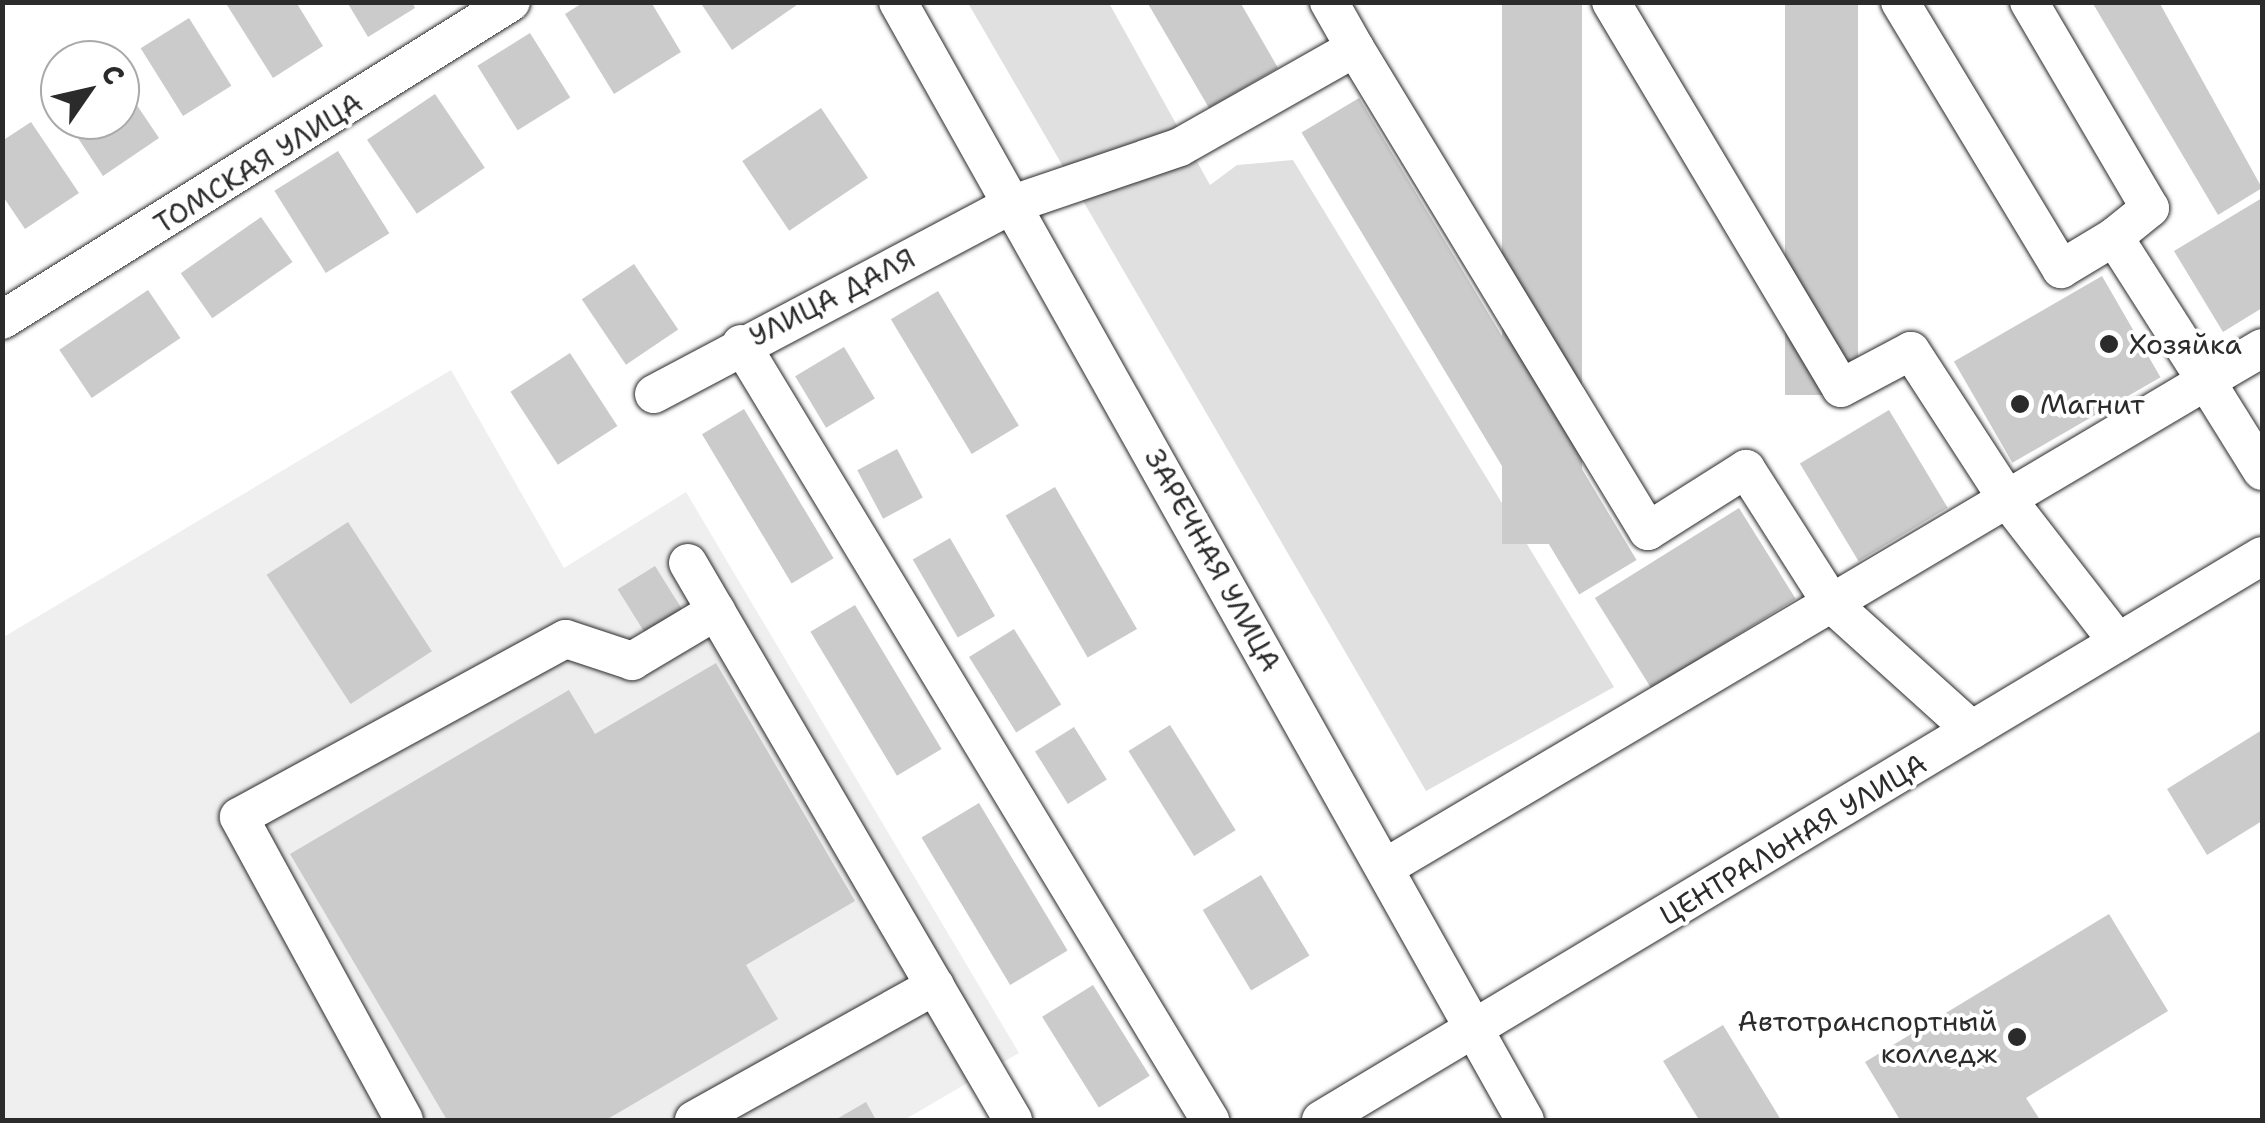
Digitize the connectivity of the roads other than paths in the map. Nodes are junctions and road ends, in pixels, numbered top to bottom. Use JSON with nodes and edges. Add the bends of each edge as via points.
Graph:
{"nodes":[{"id":1,"x":511,"y":2,"type":"edge"},
{"id":2,"x":898,"y":2,"type":"edge"},
{"id":3,"x":1328,"y":2,"type":"edge"},
{"id":4,"x":1611,"y":2,"type":"edge"},
{"id":5,"x":1900,"y":2,"type":"edge"},
{"id":6,"x":2030,"y":2,"type":"edge"},
{"id":7,"x":1356,"y":48,"type":"junction"},
{"id":8,"x":1013,"y":204,"type":"junction"},
{"id":9,"x":2114,"y":236,"type":"junction"},
{"id":10,"x":2,"y":320,"type":"edge"},
{"id":11,"x":741,"y":344,"type":"junction"},
{"id":12,"x":2262,"y":348,"type":"edge"},
{"id":13,"x":2206,"y":381,"type":"junction"},
{"id":14,"x":654,"y":394,"type":"dead end"},
{"id":15,"x":2262,"y":471,"type":"edge"},
{"id":16,"x":2007,"y":499,"type":"junction"},
{"id":17,"x":2262,"y":556,"type":"edge"},
{"id":18,"x":688,"y":563,"type":"dead end"},
{"id":19,"x":1832,"y":604,"type":"junction"},
{"id":20,"x":716,"y":611,"type":"junction"},
{"id":21,"x":2118,"y":642,"type":"junction"},
{"id":22,"x":1972,"y":730,"type":"junction"},
{"id":23,"x":1386,"y":867,"type":"junction"},
{"id":24,"x":935,"y":986,"type":"junction"},
{"id":25,"x":1476,"y":1032,"type":"junction"},
{"id":26,"x":404,"y":1120,"type":"edge"},
{"id":27,"x":694,"y":1120,"type":"edge"},
{"id":28,"x":1013,"y":1120,"type":"edge"},
{"id":29,"x":1210,"y":1120,"type":"edge"},
{"id":30,"x":1322,"y":1120,"type":"edge"},
{"id":31,"x":1525,"y":1120,"type":"edge"}],
"edges":[{"from":1,"to":10,"type":"street","name":"ТОМСКАЯ УЛИЦА"},
{"from":2,"to":8,"type":"street","name":"ЗАРЕЧНАЯ УЛИЦА"},
{"from":3,"to":7,"type":"street"},
{"from":4,"to":16,"type":"street","via":[[1841,388],[1911,350]]},
{"from":5,"to":9,"type":"street","via":[[2061,268]]},
{"from":6,"to":9,"type":"street","via":[[2150,208]]},
{"from":7,"to":8,"type":"street","name":"УЛИЦА ДАЛЯ","via":[[1180,147]]},
{"from":7,"to":19,"type":"street","via":[[1648,532],[1746,468]]},
{"from":8,"to":11,"type":"street","name":"УЛИЦА ДАЛЯ"},
{"from":8,"to":23,"type":"street","name":"ЗАРЕЧНАЯ УЛИЦА"},
{"from":9,"to":13,"type":"street"},
{"from":11,"to":14,"type":"street","name":"УЛИЦА ДАЛЯ"},
{"from":11,"to":29,"type":"street"},
{"from":12,"to":13,"type":"street"},
{"from":13,"to":15,"type":"street"},
{"from":13,"to":16,"type":"street"},
{"from":16,"to":19,"type":"street"},
{"from":16,"to":21,"type":"street"},
{"from":17,"to":21,"type":"street","name":"ЦЕНТРАЛЬНАЯ УЛИЦА"},
{"from":18,"to":20,"type":"street"},
{"from":19,"to":22,"type":"street"},
{"from":19,"to":23,"type":"street"},
{"from":20,"to":24,"type":"street"},
{"from":20,"to":26,"type":"street","via":[[632,661],[566,639],[239,817]]},
{"from":21,"to":22,"type":"street","name":"ЦЕНТРАЛЬНАЯ УЛИЦА"},
{"from":22,"to":25,"type":"street","name":"ЦЕНТРАЛЬНАЯ УЛИЦА"},
{"from":23,"to":25,"type":"street","name":"ЗАРЕЧНАЯ УЛИЦА"},
{"from":24,"to":27,"type":"street"},
{"from":24,"to":28,"type":"street"},
{"from":25,"to":30,"type":"street","name":"ЦЕНТРАЛЬНАЯ УЛИЦА"},
{"from":25,"to":31,"type":"street","name":"ЗАРЕЧНАЯ УЛИЦА"}]}
